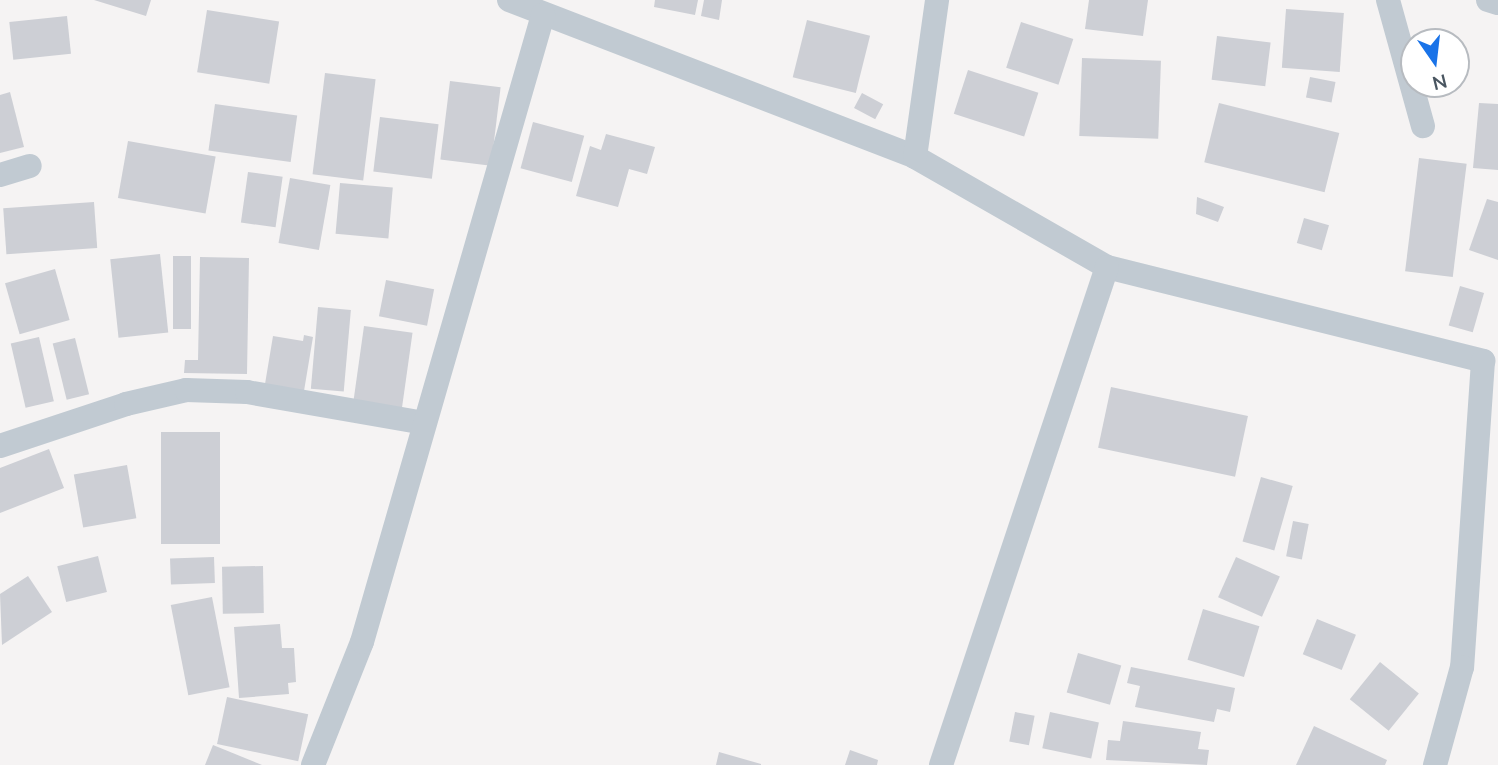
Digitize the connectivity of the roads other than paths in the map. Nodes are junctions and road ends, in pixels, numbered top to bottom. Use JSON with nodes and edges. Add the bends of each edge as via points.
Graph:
{"nodes":[{"id":1,"x":509,"y":0,"type":"edge"},
{"id":2,"x":937,"y":0,"type":"edge"},
{"id":3,"x":1388,"y":0,"type":"edge"},
{"id":4,"x":1488,"y":0,"type":"edge"},
{"id":5,"x":1498,"y":3,"type":"edge"},
{"id":6,"x":543,"y":15,"type":"junction"},
{"id":7,"x":1423,"y":126,"type":"dead end"},
{"id":8,"x":915,"y":157,"type":"junction"},
{"id":9,"x":30,"y":166,"type":"dead end"},
{"id":10,"x":0,"y":175,"type":"edge"},
{"id":11,"x":1107,"y":267,"type":"junction"},
{"id":12,"x":1491,"y":361,"type":"edge"},
{"id":13,"x":424,"y":423,"type":"junction"},
{"id":14,"x":0,"y":446,"type":"edge"},
{"id":15,"x":313,"y":765,"type":"edge"},
{"id":16,"x":941,"y":765,"type":"edge"},
{"id":17,"x":1435,"y":765,"type":"edge"}],
"edges":[{"from":1,"to":6,"type":"street"},
{"from":2,"to":8,"type":"street"},
{"from":3,"to":7,"type":"street"},
{"from":4,"to":5,"type":"street"},
{"from":6,"to":8,"type":"street"},
{"from":6,"to":13,"type":"street","via":[[485,227]]},
{"from":8,"to":11,"type":"street"},
{"from":9,"to":10,"type":"street"},
{"from":11,"to":12,"type":"street"},
{"from":11,"to":16,"type":"street"},
{"from":12,"to":17,"type":"street","via":[[1462,667]]},
{"from":13,"to":14,"type":"street","via":[[247,392],[186,390],[126,404]]},
{"from":13,"to":15,"type":"street","via":[[362,642]]}]}
